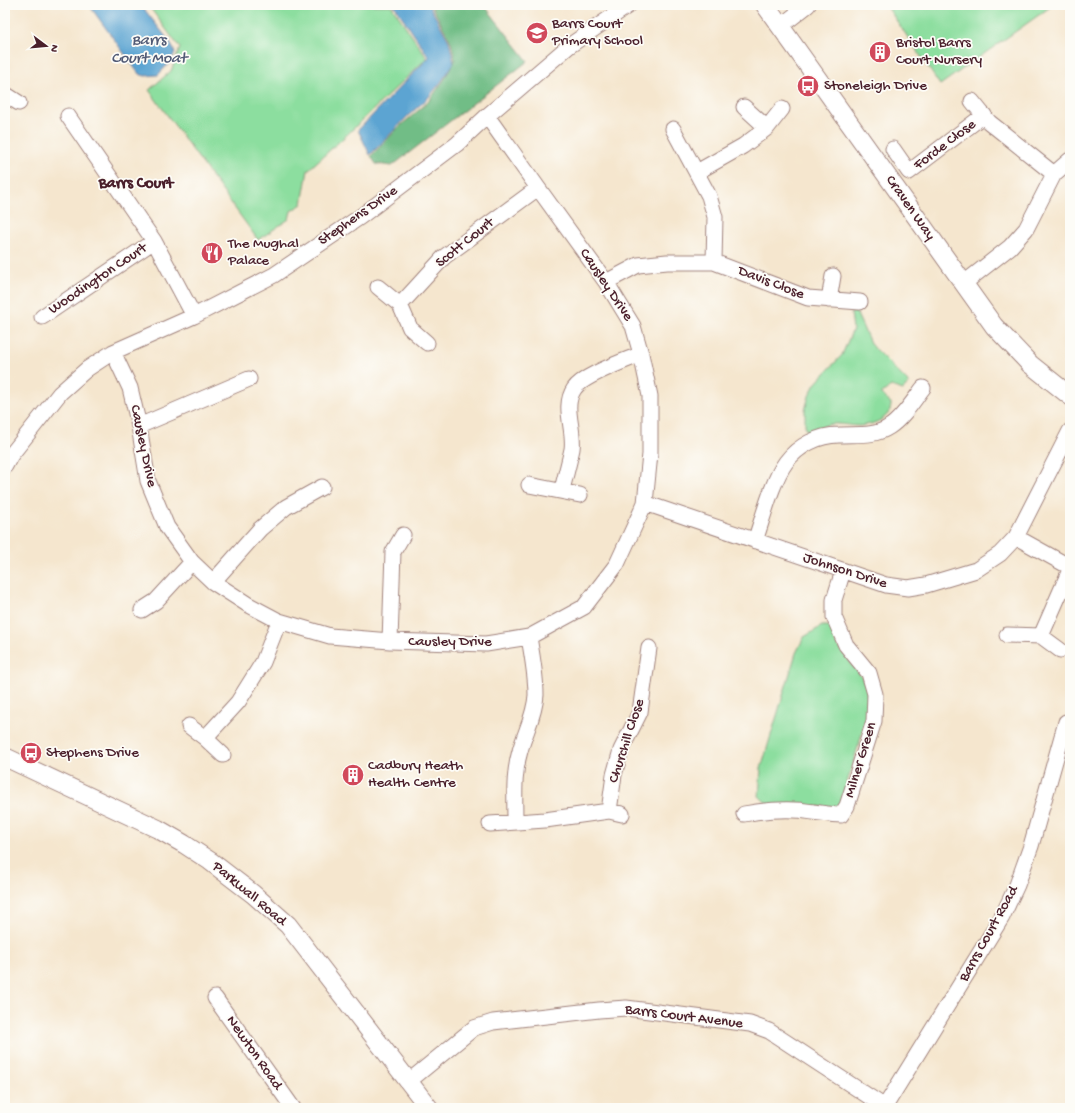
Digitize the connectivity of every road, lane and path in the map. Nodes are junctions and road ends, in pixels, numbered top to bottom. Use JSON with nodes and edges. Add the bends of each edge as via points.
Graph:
{"nodes":[{"id":1,"x":629,"y":5,"type":"edge"},
{"id":2,"x":765,"y":5,"type":"edge"},
{"id":3,"x":808,"y":5,"type":"edge"},
{"id":4,"x":781,"y":26,"type":"junction"},
{"id":5,"x":5,"y":94,"type":"edge"},
{"id":6,"x":972,"y":101,"type":"dead end"},
{"id":7,"x":19,"y":103,"type":"dead end"},
{"id":8,"x":744,"y":107,"type":"dead end"},
{"id":9,"x":782,"y":108,"type":"dead end"},
{"id":10,"x":68,"y":116,"type":"dead end"},
{"id":11,"x":487,"y":116,"type":"junction"},
{"id":12,"x":984,"y":116,"type":"junction"},
{"id":13,"x":767,"y":128,"type":"junction"},
{"id":14,"x":673,"y":129,"type":"dead end"},
{"id":15,"x":893,"y":149,"type":"dead end"},
{"id":16,"x":1070,"y":160,"type":"edge"},
{"id":17,"x":697,"y":172,"type":"junction"},
{"id":18,"x":1054,"y":174,"type":"junction"},
{"id":19,"x":538,"y":188,"type":"junction"},
{"id":20,"x":154,"y":241,"type":"junction"},
{"id":21,"x":714,"y":262,"type":"junction"},
{"id":22,"x":833,"y":276,"type":"dead end"},
{"id":23,"x":606,"y":282,"type":"junction"},
{"id":24,"x":963,"y":284,"type":"junction"},
{"id":25,"x":378,"y":288,"type":"dead end"},
{"id":26,"x":829,"y":300,"type":"junction"},
{"id":27,"x":860,"y":302,"type":"dead end"},
{"id":28,"x":400,"y":305,"type":"junction"},
{"id":29,"x":194,"y":316,"type":"junction"},
{"id":30,"x":42,"y":317,"type":"dead end"},
{"id":31,"x":427,"y":343,"type":"dead end"},
{"id":32,"x":113,"y":352,"type":"junction"},
{"id":33,"x":641,"y":354,"type":"junction"},
{"id":34,"x":249,"y":379,"type":"dead end"},
{"id":35,"x":923,"y":388,"type":"dead end"},
{"id":36,"x":1070,"y":396,"type":"edge"},
{"id":37,"x":139,"y":426,"type":"junction"},
{"id":38,"x":1070,"y":431,"type":"edge"},
{"id":39,"x":5,"y":466,"type":"edge"},
{"id":40,"x":529,"y":485,"type":"dead end"},
{"id":41,"x":322,"y":486,"type":"dead end"},
{"id":42,"x":562,"y":490,"type":"junction"},
{"id":43,"x":580,"y":495,"type":"dead end"},
{"id":44,"x":645,"y":503,"type":"junction"},
{"id":45,"x":403,"y":535,"type":"dead end"},
{"id":46,"x":1016,"y":537,"type":"junction"},
{"id":47,"x":755,"y":541,"type":"junction"},
{"id":48,"x":192,"y":562,"type":"junction"},
{"id":49,"x":1070,"y":569,"type":"edge"},
{"id":50,"x":843,"y":571,"type":"junction"},
{"id":51,"x":213,"y":582,"type":"junction"},
{"id":52,"x":142,"y":610,"type":"dead end"},
{"id":53,"x":279,"y":621,"type":"junction"},
{"id":54,"x":1007,"y":635,"type":"dead end"},
{"id":55,"x":1041,"y":636,"type":"junction"},
{"id":56,"x":529,"y":637,"type":"junction"},
{"id":57,"x":390,"y":642,"type":"junction"},
{"id":58,"x":650,"y":648,"type":"dead end"},
{"id":59,"x":1060,"y":650,"type":"dead end"},
{"id":60,"x":1066,"y":722,"type":"dead end"},
{"id":61,"x":189,"y":726,"type":"dead end"},
{"id":62,"x":205,"y":738,"type":"junction"},
{"id":63,"x":223,"y":755,"type":"dead end"},
{"id":64,"x":5,"y":757,"type":"edge"},
{"id":65,"x":744,"y":814,"type":"dead end"},
{"id":66,"x":515,"y":822,"type":"junction"},
{"id":67,"x":490,"y":824,"type":"dead end"},
{"id":68,"x":215,"y":998,"type":"dead end"},
{"id":69,"x":408,"y":1082,"type":"junction"},
{"id":70,"x":293,"y":1108,"type":"edge"},
{"id":71,"x":429,"y":1108,"type":"edge"},
{"id":72,"x":884,"y":1108,"type":"edge"}],
"edges":[{"from":1,"to":11,"type":"street","name":"Stephens Drive","via":[[569,46]]},
{"from":2,"to":4,"type":"street","name":"Craven Way"},
{"from":3,"to":4,"type":"street"},
{"from":4,"to":24,"type":"street","name":"Craven Way"},
{"from":5,"to":7,"type":"street"},
{"from":6,"to":12,"type":"street","name":"Forde Close"},
{"from":8,"to":13,"type":"street"},
{"from":9,"to":13,"type":"street"},
{"from":10,"to":20,"type":"street"},
{"from":11,"to":19,"type":"street","name":"Causley Drive"},
{"from":11,"to":29,"type":"street","name":"Stephens Drive","via":[[457,144],[360,217],[274,275]]},
{"from":12,"to":15,"type":"street","name":"Forde Close","via":[[909,172]]},
{"from":12,"to":18,"type":"street","name":"Forde Close"},
{"from":13,"to":17,"type":"street","via":[[743,146]]},
{"from":14,"to":17,"type":"street"},
{"from":16,"to":18,"type":"street"},
{"from":17,"to":21,"type":"street","via":[[709,196],[715,217]]},
{"from":18,"to":24,"type":"street","via":[[1026,229],[1010,247]]},
{"from":19,"to":23,"type":"street","name":"Causley Drive"},
{"from":19,"to":28,"type":"street","name":"Scott Court","via":[[444,257]]},
{"from":20,"to":29,"type":"street"},
{"from":20,"to":30,"type":"street","name":"Woodington Court"},
{"from":21,"to":23,"type":"street","name":"Davis Close","via":[[638,265]]},
{"from":21,"to":26,"type":"street","name":"Davis Close","via":[[808,298]]},
{"from":22,"to":26,"type":"street"},
{"from":23,"to":33,"type":"street","name":"Causley Drive","via":[[633,326]]},
{"from":24,"to":36,"type":"street","name":"Craven Way","via":[[994,326],[1030,364]]},
{"from":25,"to":28,"type":"street"},
{"from":26,"to":27,"type":"street","name":"Davis Close"},
{"from":28,"to":31,"type":"street","via":[[410,328]]},
{"from":29,"to":32,"type":"street","name":"Stephens Drive"},
{"from":32,"to":37,"type":"street","name":"Causley Drive","via":[[130,388]]},
{"from":32,"to":39,"type":"street","name":"Stephens Drive","via":[[87,369],[60,393]]},
{"from":33,"to":42,"type":"street","via":[[586,378],[574,389],[568,405],[572,448]]},
{"from":33,"to":44,"type":"street","name":"Causley Drive","via":[[650,396],[650,454]]},
{"from":34,"to":37,"type":"street"},
{"from":35,"to":47,"type":"street","via":[[908,409],[890,427],[867,435],[827,436],[808,443],[796,452],[779,473]]},
{"from":37,"to":48,"type":"street","name":"Causley Drive","via":[[148,481],[167,527]]},
{"from":38,"to":46,"type":"street","name":"Johnson Drive"},
{"from":40,"to":42,"type":"street"},
{"from":41,"to":51,"type":"street","via":[[286,508],[260,529]]},
{"from":42,"to":43,"type":"street"},
{"from":44,"to":47,"type":"street","name":"Johnson Drive"},
{"from":44,"to":56,"type":"street","name":"Causley Drive","via":[[617,564],[584,607]]},
{"from":45,"to":57,"type":"street","via":[[393,552]]},
{"from":46,"to":49,"type":"street"},
{"from":46,"to":50,"type":"street","name":"Johnson Drive","via":[[1000,554],[976,570],[926,585],[908,588],[886,585]]},
{"from":47,"to":50,"type":"street","name":"Johnson Drive"},
{"from":48,"to":51,"type":"street","name":"Causley Drive"},
{"from":48,"to":52,"type":"street","via":[[156,600]]},
{"from":49,"to":55,"type":"street"},
{"from":50,"to":65,"type":"street","name":"Milner Green","via":[[834,600],[834,617],[846,645],[869,673],[875,694],[874,721],[847,806],[841,816],[812,811]]},
{"from":51,"to":53,"type":"street","name":"Causley Drive"},
{"from":53,"to":57,"type":"street","name":"Causley Drive","via":[[330,636]]},
{"from":53,"to":62,"type":"street","via":[[263,662],[238,702]]},
{"from":54,"to":55,"type":"street"},
{"from":55,"to":59,"type":"street"},
{"from":56,"to":57,"type":"street","name":"Causley Drive","via":[[486,644]]},
{"from":56,"to":66,"type":"street","via":[[536,696],[514,775]]},
{"from":58,"to":66,"type":"street","name":"Churchill Close","via":[[640,712],[621,750],[614,775],[616,812]]},
{"from":60,"to":72,"type":"street","name":"Barrs Court Road","via":[[1031,846],[1002,917]]},
{"from":61,"to":62,"type":"street"},
{"from":62,"to":63,"type":"street"},
{"from":64,"to":69,"type":"street","name":"Parkwall Road","via":[[171,837],[210,861],[253,894],[288,925]]},
{"from":66,"to":67,"type":"street","name":"Churchill Close"},
{"from":68,"to":70,"type":"street","name":"Newton Road"},
{"from":69,"to":71,"type":"street","name":"Parkwall Road"},
{"from":69,"to":72,"type":"street","name":"Barrs Court Avenue","via":[[474,1028],[492,1022],[626,1008],[750,1024],[769,1031]]}]}
